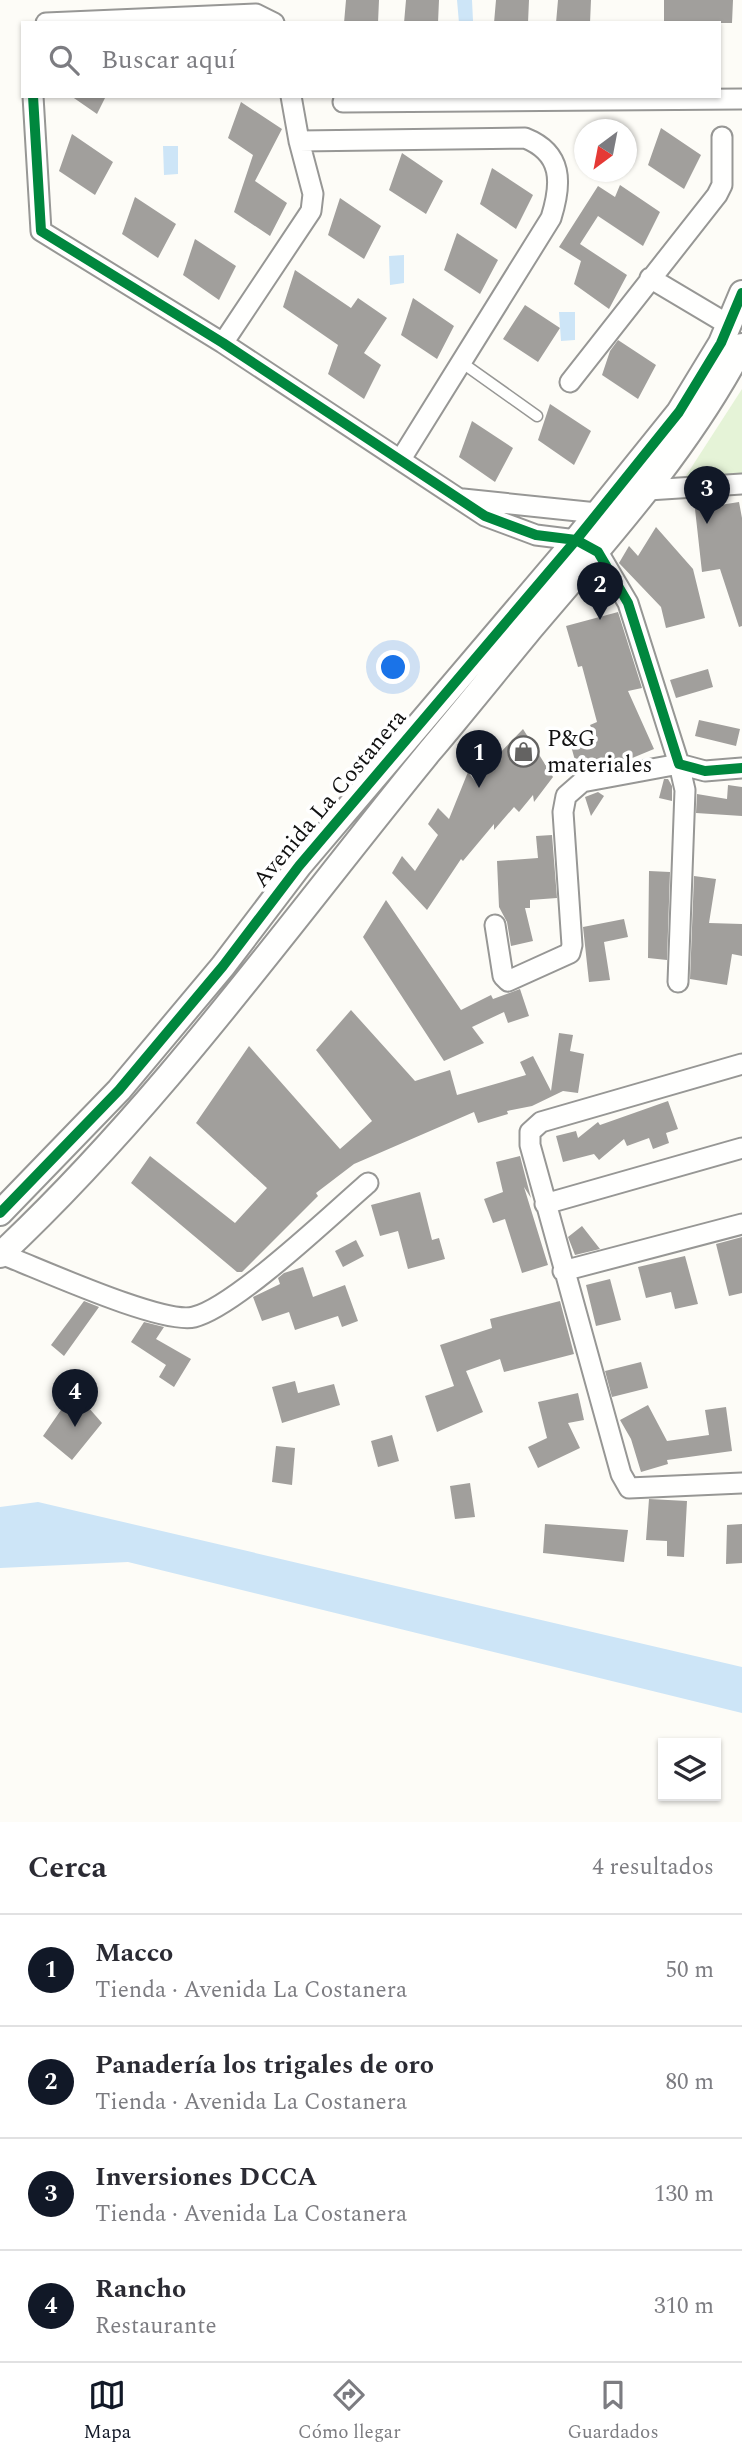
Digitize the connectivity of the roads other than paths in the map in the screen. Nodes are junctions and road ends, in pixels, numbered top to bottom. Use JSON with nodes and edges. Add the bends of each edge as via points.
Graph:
{"nodes":[{"id":1,"x":93,"y":21,"type":"edge"},
{"id":2,"x":270,"y":21,"type":"edge"},
{"id":3,"x":33,"y":98,"type":"edge"},
{"id":4,"x":291,"y":98,"type":"edge"},
{"id":5,"x":742,"y":99,"type":"edge"},
{"id":6,"x":342,"y":102,"type":"dead end"},
{"id":7,"x":722,"y":138,"type":"dead end"},
{"id":8,"x":299,"y":141,"type":"junction"},
{"id":9,"x":650,"y":278,"type":"junction"},
{"id":10,"x":742,"y":293,"type":"edge"},
{"id":11,"x":736,"y":335,"type":"edge"},
{"id":12,"x":223,"y":343,"type":"junction"},
{"id":13,"x":461,"y":362,"type":"junction"},
{"id":14,"x":570,"y":382,"type":"dead end"},
{"id":15,"x":537,"y":416,"type":"dead end"},
{"id":16,"x":401,"y":458,"type":"junction"},
{"id":17,"x":742,"y":484,"type":"edge"},
{"id":18,"x":648,"y":489,"type":"junction"},
{"id":19,"x":458,"y":499,"type":"junction"},
{"id":20,"x":597,"y":513,"type":"junction"},
{"id":21,"x":576,"y":540,"type":"junction"},
{"id":22,"x":598,"y":552,"type":"junction"},
{"id":23,"x":679,"y":764,"type":"junction"},
{"id":24,"x":742,"y":768,"type":"edge"},
{"id":25,"x":495,"y":925,"type":"dead end"},
{"id":26,"x":678,"y":982,"type":"dead end"},
{"id":27,"x":742,"y":1064,"type":"edge"},
{"id":28,"x":742,"y":1149,"type":"edge"},
{"id":29,"x":368,"y":1183,"type":"dead end"},
{"id":30,"x":545,"y":1204,"type":"junction"},
{"id":31,"x":0,"y":1213,"type":"edge"},
{"id":32,"x":742,"y":1224,"type":"edge"},
{"id":33,"x":1,"y":1255,"type":"edge"},
{"id":34,"x":563,"y":1271,"type":"junction"},
{"id":35,"x":742,"y":1483,"type":"edge"}],
"edges":[{"from":1,"to":2,"type":"street","via":[[256,14]]},
{"from":3,"to":12,"type":"street","via":[[41,231]]},
{"from":4,"to":8,"type":"street"},
{"from":5,"to":6,"type":"street"},
{"from":7,"to":9,"type":"street","via":[[718,195]]},
{"from":8,"to":12,"type":"street","via":[[313,194],[311,211]]},
{"from":8,"to":13,"type":"street","via":[[525,138],[544,146],[557,179],[551,218]]},
{"from":9,"to":11,"type":"street"},
{"from":9,"to":14,"type":"street"},
{"from":10,"to":11,"type":"street","name":"Avenida La Costanera"},
{"from":11,"to":18,"type":"street","name":"Avenida La Costanera","via":[[711,404]]},
{"from":11,"to":20,"type":"street","name":"Avenida La Costanera"},
{"from":12,"to":16,"type":"street"},
{"from":13,"to":15,"type":"lane"},
{"from":13,"to":16,"type":"street"},
{"from":16,"to":19,"type":"street"},
{"from":17,"to":18,"type":"street"},
{"from":18,"to":22,"type":"street","name":"Avenida La Costanera"},
{"from":19,"to":20,"type":"street"},
{"from":19,"to":21,"type":"street","via":[[485,516],[536,535]]},
{"from":20,"to":21,"type":"street","name":"Avenida La Costanera"},
{"from":21,"to":22,"type":"street"},
{"from":21,"to":31,"type":"street","name":"Avenida La Costanera","via":[[299,866],[119,1090]]},
{"from":22,"to":23,"type":"street","via":[[628,603]]},
{"from":22,"to":33,"type":"street","name":"Avenida La Costanera","via":[[518,643],[100,1156]]},
{"from":23,"to":24,"type":"street","via":[[705,771]]},
{"from":23,"to":25,"type":"street","via":[[582,782],[566,796],[570,953],[508,981],[503,976]]},
{"from":23,"to":26,"type":"street","via":[[685,790]]},
{"from":27,"to":30,"type":"street","via":[[541,1122],[530,1132],[530,1145]]},
{"from":28,"to":30,"type":"street"},
{"from":29,"to":33,"type":"street","via":[[248,1284],[192,1318],[138,1309]]},
{"from":30,"to":34,"type":"street"},
{"from":32,"to":34,"type":"street"},
{"from":34,"to":35,"type":"street","via":[[621,1475],[629,1488]]}]}
